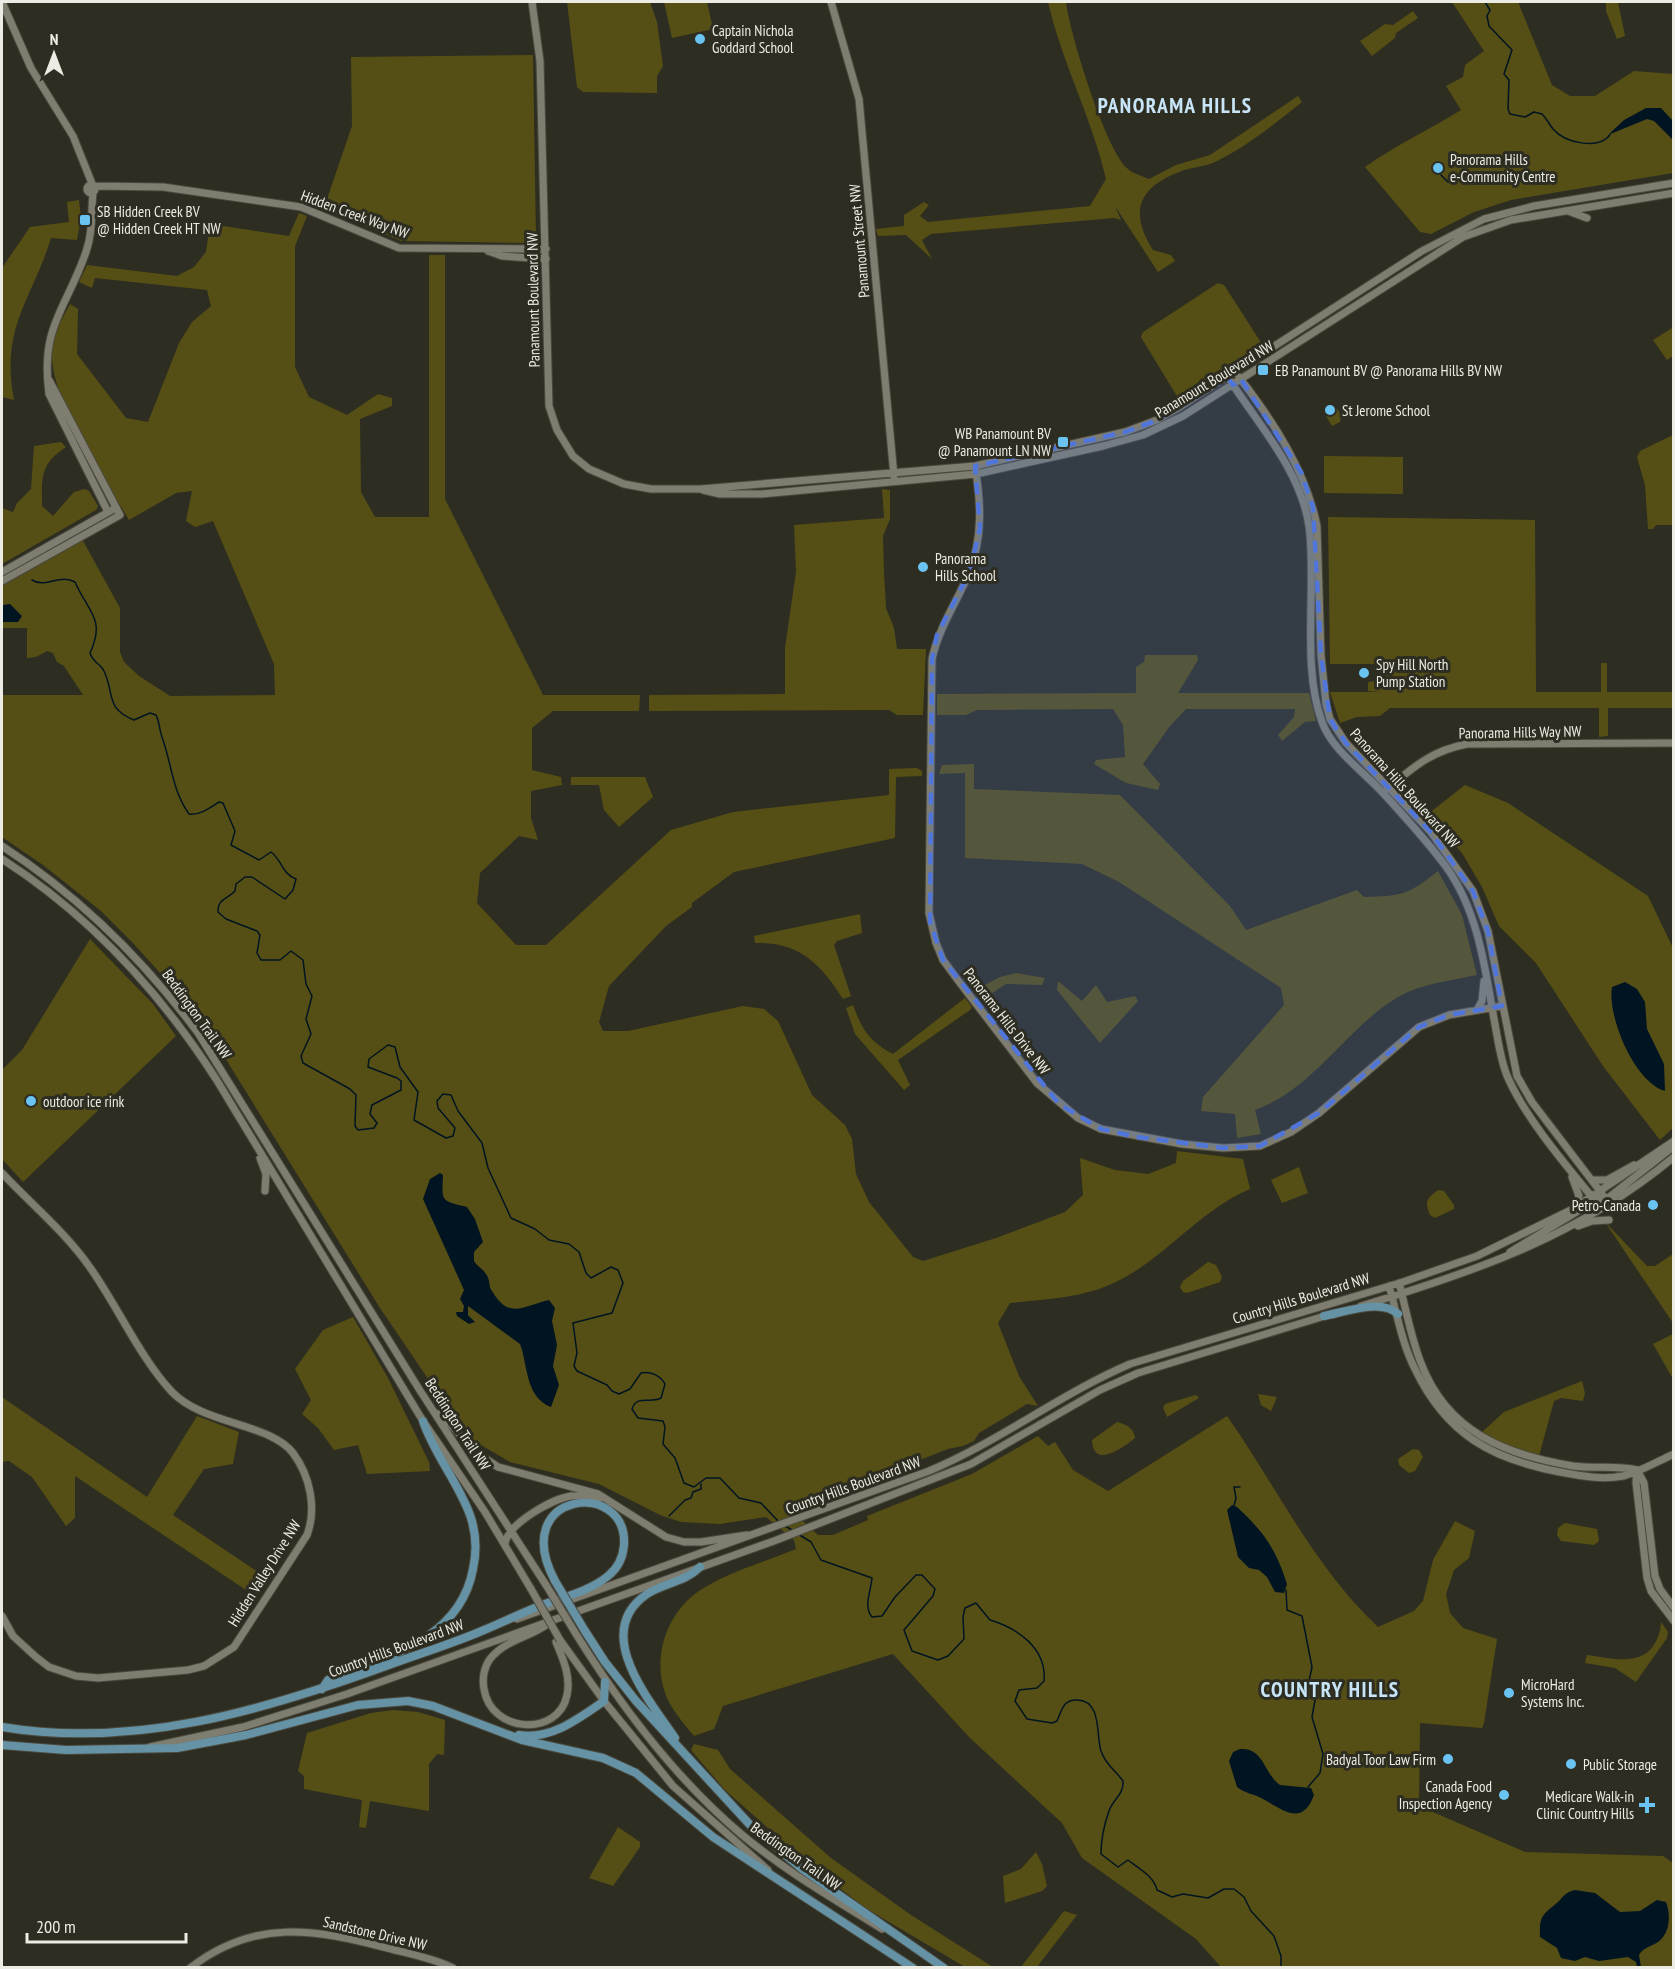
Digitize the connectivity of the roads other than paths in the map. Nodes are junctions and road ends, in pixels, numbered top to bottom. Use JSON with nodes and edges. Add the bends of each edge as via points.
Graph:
{"nodes":[{"id":1,"x":2,"y":2,"type":"edge"},
{"id":2,"x":532,"y":2,"type":"edge"},
{"id":3,"x":831,"y":2,"type":"edge"},
{"id":4,"x":1674,"y":183,"type":"edge"},
{"id":5,"x":92,"y":189,"type":"junction"},
{"id":6,"x":1674,"y":193,"type":"edge"},
{"id":7,"x":1563,"y":210,"type":"junction"},
{"id":8,"x":1587,"y":218,"type":"dead end"},
{"id":9,"x":546,"y":249,"type":"junction"},
{"id":10,"x":486,"y":250,"type":"junction"},
{"id":11,"x":546,"y":259,"type":"junction"},
{"id":12,"x":1321,"y":317,"type":"junction"},
{"id":13,"x":1326,"y":325,"type":"junction"},
{"id":14,"x":1271,"y":350,"type":"junction"},
{"id":15,"x":1276,"y":357,"type":"junction"},
{"id":16,"x":1238,"y":376,"type":"junction"},
{"id":17,"x":1228,"y":378,"type":"junction"},
{"id":18,"x":1233,"y":385,"type":"junction"},
{"id":19,"x":975,"y":466,"type":"junction"},
{"id":20,"x":976,"y":474,"type":"junction"},
{"id":21,"x":894,"y":478,"type":"junction"},
{"id":22,"x":112,"y":510,"type":"junction"},
{"id":23,"x":2,"y":572,"type":"edge"},
{"id":24,"x":2,"y":581,"type":"edge"},
{"id":25,"x":1674,"y":743,"type":"edge"},
{"id":26,"x":1390,"y":787,"type":"junction"},
{"id":27,"x":1383,"y":793,"type":"junction"},
{"id":28,"x":2,"y":846,"type":"edge"},
{"id":29,"x":2,"y":859,"type":"edge"},
{"id":30,"x":1484,"y":969,"type":"junction"},
{"id":31,"x":1502,"y":1006,"type":"junction"},
{"id":32,"x":1492,"y":1008,"type":"junction"},
{"id":33,"x":1477,"y":1010,"type":"junction"},
{"id":34,"x":1674,"y":1143,"type":"edge"},
{"id":35,"x":255,"y":1144,"type":"junction"},
{"id":36,"x":1659,"y":1151,"type":"junction"},
{"id":37,"x":1557,"y":1152,"type":"junction"},
{"id":38,"x":1674,"y":1157,"type":"edge"},
{"id":39,"x":2,"y":1173,"type":"edge"},
{"id":40,"x":1592,"y":1179,"type":"junction"},
{"id":41,"x":265,"y":1191,"type":"dead end"},
{"id":42,"x":1602,"y":1192,"type":"junction"},
{"id":43,"x":1594,"y":1200,"type":"junction"},
{"id":44,"x":1608,"y":1201,"type":"junction"},
{"id":45,"x":1601,"y":1208,"type":"junction"},
{"id":46,"x":1573,"y":1209,"type":"junction"},
{"id":47,"x":1609,"y":1220,"type":"dead end"},
{"id":48,"x":1540,"y":1243,"type":"junction"},
{"id":49,"x":1496,"y":1260,"type":"junction"},
{"id":50,"x":1399,"y":1283,"type":"junction"},
{"id":51,"x":1389,"y":1286,"type":"junction"},
{"id":52,"x":1402,"y":1293,"type":"junction"},
{"id":53,"x":1392,"y":1296,"type":"junction"},
{"id":54,"x":1398,"y":1314,"type":"junction"},
{"id":55,"x":1324,"y":1317,"type":"junction"},
{"id":56,"x":424,"y":1396,"type":"junction"},
{"id":57,"x":423,"y":1421,"type":"junction"},
{"id":58,"x":1674,"y":1454,"type":"edge"},
{"id":59,"x":1637,"y":1470,"type":"junction"},
{"id":60,"x":605,"y":1499,"type":"junction"},
{"id":61,"x":510,"y":1528,"type":"junction"},
{"id":62,"x":765,"y":1532,"type":"junction"},
{"id":63,"x":505,"y":1544,"type":"junction"},
{"id":64,"x":700,"y":1567,"type":"junction"},
{"id":65,"x":1674,"y":1608,"type":"edge"},
{"id":66,"x":2,"y":1616,"type":"edge"},
{"id":67,"x":556,"y":1618,"type":"junction"},
{"id":68,"x":1674,"y":1621,"type":"edge"},
{"id":69,"x":484,"y":1630,"type":"junction"},
{"id":70,"x":558,"y":1641,"type":"junction"},
{"id":71,"x":606,"y":1682,"type":"junction"},
{"id":72,"x":321,"y":1690,"type":"junction"},
{"id":73,"x":604,"y":1701,"type":"junction"},
{"id":74,"x":2,"y":1727,"type":"edge"},
{"id":75,"x":496,"y":1731,"type":"junction"},
{"id":76,"x":2,"y":1745,"type":"edge"},
{"id":77,"x":150,"y":1748,"type":"junction"},
{"id":78,"x":702,"y":1776,"type":"junction"},
{"id":79,"x":790,"y":1889,"type":"junction"},
{"id":80,"x":925,"y":1956,"type":"junction"},
{"id":81,"x":190,"y":1968,"type":"edge"},
{"id":82,"x":453,"y":1968,"type":"edge"},
{"id":83,"x":913,"y":1968,"type":"edge"},
{"id":84,"x":944,"y":1968,"type":"edge"}],
"edges":[{"from":1,"to":5,"type":"street","via":[[31,68],[73,136]]},
{"from":2,"to":9,"type":"street","name":"Panamount Boulevard NW","via":[[540,61]]},
{"from":3,"to":21,"type":"street","name":"Panamount Street NW","via":[[859,99]]},
{"from":4,"to":12,"type":"street","name":"Panamount Boulevard NW","via":[[1534,206],[1484,219],[1422,251]]},
{"from":5,"to":10,"type":"street","name":"Hidden Creek Way NW","via":[[163,187],[295,205],[399,248]]},
{"from":5,"to":22,"type":"street","via":[[91,236],[48,341],[46,375],[49,393]]},
{"from":6,"to":7,"type":"street","name":"Panamount Boulevard NW"},
{"from":7,"to":8,"type":"street"},
{"from":7,"to":13,"type":"street","name":"Panamount Boulevard NW","via":[[1510,220],[1463,237]]},
{"from":9,"to":10,"type":"street","name":"Hidden Creek Way NW"},
{"from":9,"to":11,"type":"street","name":"Panamount Boulevard NW"},
{"from":10,"to":11,"type":"street","name":"Hidden Creek Way NW","via":[[502,256]]},
{"from":11,"to":21,"type":"street","name":"Panamount Boulevard NW","via":[[549,406],[557,430],[573,456],[589,469],[624,484],[651,489]]},
{"from":12,"to":13,"type":"street"},
{"from":12,"to":14,"type":"street","name":"Panamount Boulevard NW"},
{"from":13,"to":15,"type":"street","name":"Panamount Boulevard NW"},
{"from":14,"to":15,"type":"street"},
{"from":14,"to":16,"type":"street","name":"Panamount Boulevard NW"},
{"from":15,"to":16,"type":"street","name":"Panamount Boulevard NW"},
{"from":16,"to":17,"type":"street","name":"Panamount Boulevard NW"},
{"from":16,"to":18,"type":"street","name":"Panamount Boulevard NW"},
{"from":16,"to":26,"type":"street","name":"Panorama Hills Boulevard NW","via":[[1300,472],[1313,507],[1317,526],[1320,655],[1330,719],[1346,743]]},
{"from":17,"to":18,"type":"street","name":"Panorama Hills Boulevard NW"},
{"from":17,"to":19,"type":"street","name":"Panamount Boulevard NW","via":[[1157,420],[1125,432]]},
{"from":18,"to":20,"type":"street","name":"Panamount Boulevard NW","via":[[1143,435]]},
{"from":18,"to":27,"type":"street","name":"Panorama Hills Boulevard NW","via":[[1292,474],[1303,501],[1309,526],[1312,660],[1322,723],[1338,747]]},
{"from":19,"to":20,"type":"street","name":"Panorama Hills Drive NW"},
{"from":19,"to":21,"type":"street","name":"Panamount Boulevard NW"},
{"from":20,"to":21,"type":"street","name":"Panamount Boulevard NW"},
{"from":20,"to":33,"type":"street","name":"Panorama Hills Drive NW","via":[[980,528],[977,546],[968,575],[938,635],[932,658],[929,913],[943,960],[1038,1083],[1068,1111],[1101,1129],[1182,1144],[1249,1148],[1291,1132],[1318,1113],[1419,1027]]},
{"from":22,"to":23,"type":"street"},
{"from":22,"to":24,"type":"street","via":[[120,516]]},
{"from":25,"to":26,"type":"street","name":"Panorama Hills Way NW","via":[[1467,744],[1445,748],[1422,759]]},
{"from":26,"to":27,"type":"street","name":"Panorama Hills Way NW"},
{"from":26,"to":31,"type":"street","name":"Panorama Hills Boulevard NW","via":[[1430,831],[1473,891],[1488,931]]},
{"from":27,"to":30,"type":"street","name":"Panorama Hills Boulevard NW","via":[[1447,868],[1463,895],[1477,932]]},
{"from":28,"to":56,"type":"street","name":"Beddington Trail NW","via":[[96,918],[174,1001],[213,1056]]},
{"from":29,"to":35,"type":"street","name":"Beddington Trail NW","via":[[58,899],[154,993],[201,1055]]},
{"from":30,"to":32,"type":"street","name":"Panorama Hills Boulevard NW"},
{"from":30,"to":33,"type":"street","via":[[1483,993]]},
{"from":31,"to":32,"type":"street","name":"Panorama Hills Drive NW"},
{"from":31,"to":40,"type":"street","name":"Panorama Hills Boulevard NW","via":[[1516,1076]]},
{"from":32,"to":33,"type":"street","name":"Panorama Hills Drive NW"},
{"from":32,"to":37,"type":"street","name":"Panorama Hills Boulevard NW","via":[[1508,1078]]},
{"from":34,"to":36,"type":"street"},
{"from":34,"to":44,"type":"street"},
{"from":35,"to":41,"type":"street","via":[[266,1174]]},
{"from":35,"to":57,"type":"street","name":"Beddington Trail NW"},
{"from":36,"to":40,"type":"street","via":[[1613,1177]]},
{"from":36,"to":42,"type":"street"},
{"from":37,"to":43,"type":"street","name":"Panorama Hills Boulevard NW"},
{"from":37,"to":46,"type":"street","via":[[1577,1186],[1579,1196]]},
{"from":38,"to":44,"type":"street"},
{"from":39,"to":66,"type":"street","name":"Hidden Valley Drive NW","via":[[88,1265],[154,1370],[173,1393],[201,1412],[274,1438],[291,1451],[309,1486],[311,1522],[307,1535],[234,1647],[204,1666],[98,1678],[76,1676],[49,1667],[36,1657],[14,1636]]},
{"from":40,"to":42,"type":"street","name":"Panorama Hills Boulevard NW"},
{"from":42,"to":43,"type":"street"},
{"from":42,"to":44,"type":"street","name":"Panorama Hills Boulevard NW"},
{"from":43,"to":45,"type":"street","name":"Panorama Hills Boulevard NW"},
{"from":43,"to":46,"type":"street","name":"Country Hills Boulevard NW"},
{"from":43,"to":49,"type":"street"},
{"from":44,"to":45,"type":"street"},
{"from":45,"to":48,"type":"street","name":"Country Hills Boulevard NW"},
{"from":46,"to":50,"type":"street","name":"Country Hills Boulevard NW","via":[[1477,1256]]},
{"from":47,"to":48,"type":"street","via":[[1585,1223]]},
{"from":48,"to":49,"type":"street","name":"Country Hills Boulevard NW"},
{"from":49,"to":52,"type":"street","name":"Country Hills Boulevard NW"},
{"from":50,"to":51,"type":"street","name":"Country Hills Boulevard NW"},
{"from":50,"to":52,"type":"street"},
{"from":51,"to":53,"type":"street"},
{"from":51,"to":62,"type":"street","name":"Country Hills Boulevard NW","via":[[1130,1364],[953,1461]]},
{"from":52,"to":53,"type":"street","name":"Country Hills Boulevard NW"},
{"from":52,"to":59,"type":"street","via":[[1421,1364],[1444,1403],[1477,1434],[1505,1450],[1543,1460]]},
{"from":53,"to":54,"type":"street"},
{"from":53,"to":55,"type":"street","name":"Country Hills Boulevard NW"},
{"from":54,"to":55,"type":"main road","via":[[1385,1306]]},
{"from":54,"to":59,"type":"street","via":[[1413,1367],[1427,1391],[1438,1408],[1475,1443],[1506,1459],[1584,1476],[1625,1476]]},
{"from":55,"to":64,"type":"street","name":"Country Hills Boulevard NW","via":[[1138,1372],[971,1464]]},
{"from":56,"to":60,"type":"street","via":[[477,1453],[498,1467],[590,1491]]},
{"from":56,"to":61,"type":"street","name":"Beddington Trail NW"},
{"from":57,"to":63,"type":"street","name":"Beddington Trail NW"},
{"from":57,"to":72,"type":"main road","via":[[460,1492],[473,1527],[475,1560],[467,1592],[456,1611],[432,1635],[328,1680]]},
{"from":58,"to":59,"type":"street"},
{"from":59,"to":65,"type":"street","via":[[1644,1482],[1655,1576]]},
{"from":59,"to":68,"type":"street","via":[[1647,1578],[1651,1591]]},
{"from":60,"to":61,"type":"street","via":[[563,1498]]},
{"from":60,"to":62,"type":"street","via":[[652,1529],[684,1542]]},
{"from":61,"to":63,"type":"street"},
{"from":61,"to":71,"type":"street","name":"Beddington Trail NW","bridge":true},
{"from":62,"to":69,"type":"street","name":"Country Hills Boulevard NW"},
{"from":63,"to":70,"type":"street","name":"Beddington Trail NW","bridge":true},
{"from":64,"to":67,"type":"street","name":"Country Hills Boulevard NW"},
{"from":64,"to":78,"type":"main road","via":[[693,1574],[648,1593],[635,1604],[626,1617],[623,1639],[629,1664],[651,1704]]},
{"from":67,"to":70,"type":"street","via":[[511,1641],[487,1663],[484,1692],[496,1715],[522,1725],[545,1721],[559,1711],[567,1696],[568,1676]]},
{"from":67,"to":77,"type":"street","name":"Country Hills Boulevard NW","via":[[336,1698],[243,1727]]},
{"from":69,"to":72,"type":"main road","name":"Country Hills Boulevard NW"},
{"from":69,"to":78,"type":"main road","bridge":true,"via":[[504,1620],[592,1587],[609,1575],[622,1557],[624,1539],[623,1530],[608,1509],[580,1502],[569,1504],[551,1517],[544,1529],[544,1558],[555,1581],[585,1631],[605,1662]]},
{"from":70,"to":73,"type":"street","name":"Beddington Trail NW"},
{"from":71,"to":73,"type":"main road"},
{"from":71,"to":80,"type":"street","name":"Beddington Trail NW","via":[[665,1758],[741,1834],[786,1869]]},
{"from":72,"to":74,"type":"main road","name":"Country Hills Boulevard NW","via":[[207,1720],[122,1733]]},
{"from":73,"to":75,"type":"main road","via":[[556,1731],[523,1736]]},
{"from":73,"to":79,"type":"street","name":"Beddington Trail NW","via":[[679,1792]]},
{"from":75,"to":77,"type":"main road","via":[[433,1707],[408,1701],[383,1702],[204,1744]]},
{"from":75,"to":79,"type":"main road","via":[[603,1758],[636,1773],[713,1837]]},
{"from":76,"to":77,"type":"main road","name":"Country Hills Boulevard NW","via":[[66,1750]]},
{"from":78,"to":80,"type":"main road","via":[[752,1827],[802,1869]]},
{"from":79,"to":83,"type":"main road","name":"Beddington Trail NW"},
{"from":80,"to":84,"type":"main road","name":"Beddington Trail NW"},
{"from":81,"to":82,"type":"street","name":"Sandstone Drive NW","via":[[243,1938],[298,1930],[330,1934]]}]}
